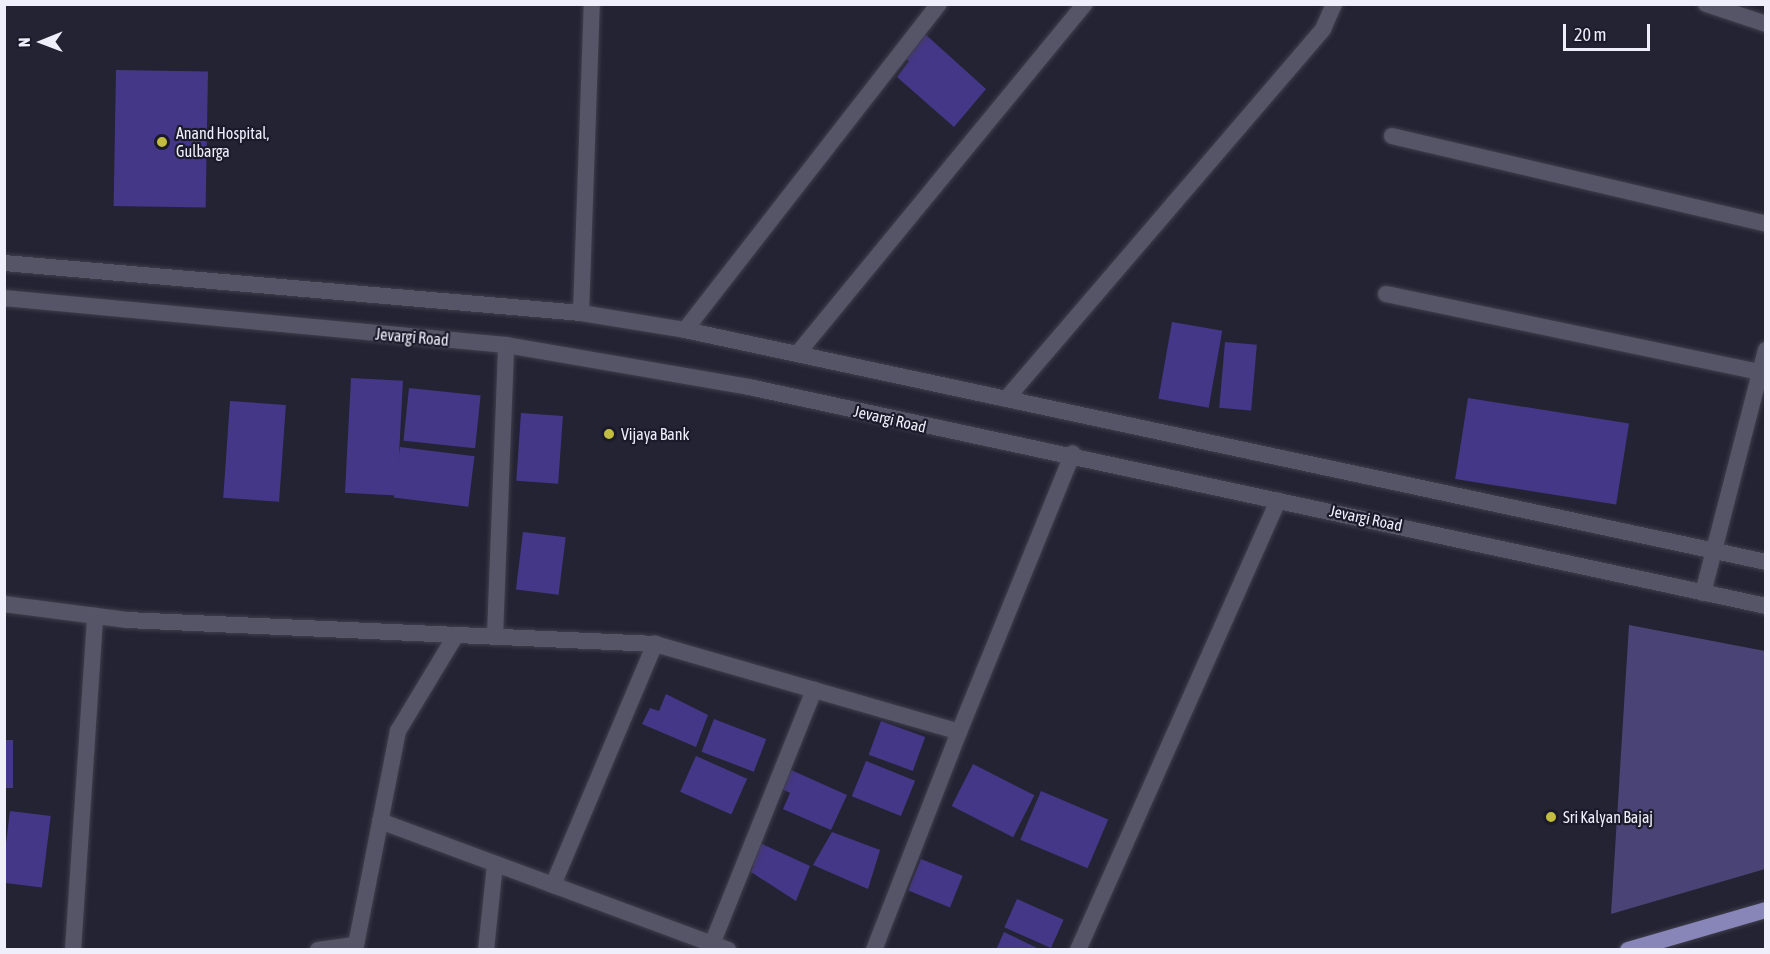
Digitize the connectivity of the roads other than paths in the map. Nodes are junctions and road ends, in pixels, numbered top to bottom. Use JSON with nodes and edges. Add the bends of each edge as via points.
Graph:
{"nodes":[{"id":1,"x":592,"y":4,"type":"edge"},
{"id":2,"x":939,"y":4,"type":"edge"},
{"id":3,"x":1086,"y":4,"type":"edge"},
{"id":4,"x":1334,"y":4,"type":"edge"},
{"id":5,"x":1706,"y":4,"type":"edge"},
{"id":6,"x":1766,"y":24,"type":"edge"},
{"id":7,"x":1392,"y":136,"type":"dead end"},
{"id":8,"x":1766,"y":224,"type":"edge"},
{"id":9,"x":4,"y":263,"type":"edge"},
{"id":10,"x":1386,"y":294,"type":"dead end"},
{"id":11,"x":4,"y":298,"type":"edge"},
{"id":12,"x":581,"y":314,"type":"junction"},
{"id":13,"x":685,"y":330,"type":"junction"},
{"id":14,"x":506,"y":345,"type":"junction"},
{"id":15,"x":798,"y":352,"type":"junction"},
{"id":16,"x":1765,"y":352,"type":"edge"},
{"id":17,"x":1760,"y":372,"type":"junction"},
{"id":18,"x":1007,"y":398,"type":"junction"},
{"id":19,"x":1073,"y":453,"type":"junction"},
{"id":20,"x":1278,"y":500,"type":"junction"},
{"id":21,"x":1714,"y":550,"type":"junction"},
{"id":22,"x":1766,"y":562,"type":"edge"},
{"id":23,"x":1703,"y":593,"type":"junction"},
{"id":24,"x":4,"y":604,"type":"edge"},
{"id":25,"x":1766,"y":606,"type":"edge"},
{"id":26,"x":95,"y":616,"type":"junction"},
{"id":27,"x":456,"y":635,"type":"junction"},
{"id":28,"x":495,"y":636,"type":"junction"},
{"id":29,"x":655,"y":644,"type":"junction"},
{"id":30,"x":814,"y":690,"type":"junction"},
{"id":31,"x":959,"y":732,"type":"junction"},
{"id":32,"x":380,"y":821,"type":"junction"},
{"id":33,"x":495,"y":864,"type":"junction"},
{"id":34,"x":553,"y":885,"type":"junction"},
{"id":35,"x":1766,"y":910,"type":"edge"},
{"id":36,"x":355,"y":947,"type":"edge"},
{"id":37,"x":719,"y":947,"type":"edge"},
{"id":38,"x":73,"y":950,"type":"edge"},
{"id":39,"x":318,"y":950,"type":"edge"},
{"id":40,"x":486,"y":950,"type":"edge"},
{"id":41,"x":874,"y":950,"type":"edge"},
{"id":42,"x":1078,"y":950,"type":"edge"},
{"id":43,"x":1628,"y":950,"type":"edge"}],
"edges":[{"from":1,"to":12,"type":"street"},
{"from":2,"to":13,"type":"street"},
{"from":3,"to":15,"type":"street"},
{"from":4,"to":18,"type":"street","via":[[1323,29]]},
{"from":5,"to":6,"type":"street"},
{"from":7,"to":8,"type":"street"},
{"from":9,"to":12,"type":"street"},
{"from":10,"to":17,"type":"street"},
{"from":11,"to":14,"type":"street","name":"Jevargi Road"},
{"from":12,"to":13,"type":"street"},
{"from":13,"to":15,"type":"street"},
{"from":14,"to":19,"type":"street","name":"Jevargi Road","via":[[749,387],[966,437]]},
{"from":14,"to":28,"type":"street"},
{"from":15,"to":18,"type":"street"},
{"from":16,"to":17,"type":"street"},
{"from":17,"to":21,"type":"street"},
{"from":18,"to":21,"type":"street"},
{"from":19,"to":20,"type":"street","name":"Jevargi Road"},
{"from":19,"to":31,"type":"street"},
{"from":20,"to":23,"type":"street","name":"Jevargi Road"},
{"from":20,"to":42,"type":"street"},
{"from":21,"to":22,"type":"street"},
{"from":21,"to":23,"type":"street"},
{"from":23,"to":25,"type":"street","name":"Jevargi Road"},
{"from":24,"to":26,"type":"street"},
{"from":26,"to":27,"type":"street"},
{"from":26,"to":38,"type":"street"},
{"from":27,"to":28,"type":"street"},
{"from":27,"to":32,"type":"street","via":[[399,731]]},
{"from":28,"to":29,"type":"street"},
{"from":29,"to":30,"type":"street"},
{"from":29,"to":34,"type":"street"},
{"from":30,"to":31,"type":"street"},
{"from":30,"to":37,"type":"street"},
{"from":31,"to":41,"type":"street"},
{"from":32,"to":33,"type":"street"},
{"from":32,"to":36,"type":"street"},
{"from":33,"to":34,"type":"street"},
{"from":33,"to":40,"type":"street"},
{"from":34,"to":37,"type":"street"},
{"from":35,"to":43,"type":"main road"},
{"from":36,"to":39,"type":"street"}]}
